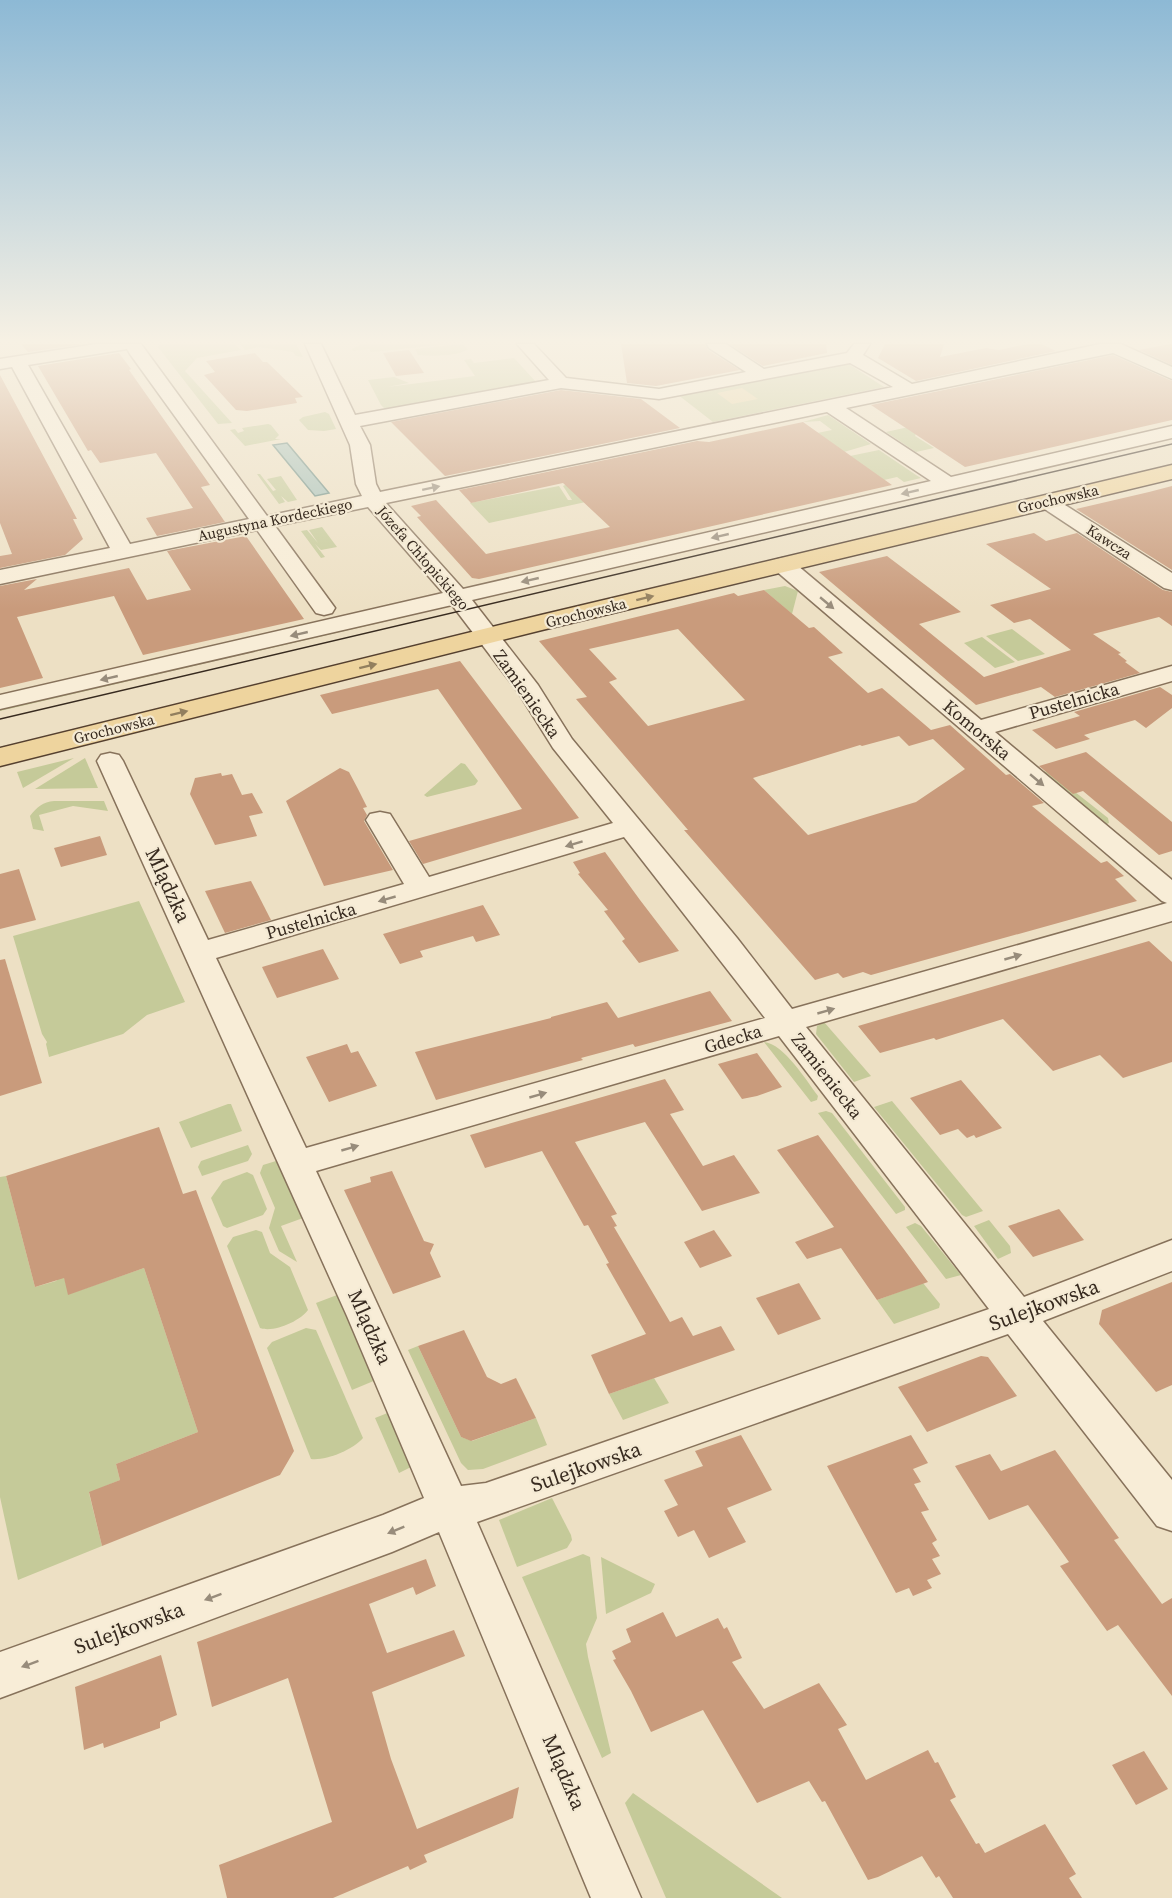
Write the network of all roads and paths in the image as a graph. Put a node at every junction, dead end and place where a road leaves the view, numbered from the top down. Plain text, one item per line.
1 (53, 433) edge
2 (196, 433) edge
3 (355, 433) edge
4 (697, 433) edge
5 (870, 433) edge
6 (1169, 433) edge
7 (1172, 456) edge
8 (1172, 472) edge
9 (947, 483) junction
10 (373, 500) junction
11 (1047, 502) junction
12 (262, 523) junction
13 (123, 552) junction
14 (783, 565) junction
15 (0, 577) edge
16 (1172, 583) edge
17 (458, 597) junction
18 (324, 608) dead end
19 (481, 629) junction
20 (1172, 673) edge
21 (0, 702) edge
22 (976, 729) junction
23 (0, 734) edge
24 (0, 757) edge
25 (110, 761) dead end
26 (381, 820) dead end
27 (630, 827) junction
28 (1160, 871) edge
29 (422, 889) junction
30 (1172, 895) edge
31 (1172, 911) edge
32 (199, 953) junction
33 (785, 1022) junction
34 (294, 1164) junction
35 (1172, 1256) edge
36 (1016, 1316) junction
37 (450, 1507) junction
38 (1172, 1512) edge
39 (0, 1675) edge
40 (616, 1898) edge

1 - 13 street
2 - 12 street
3 - 10 street, Józefa Chłopickiego
10 -> 4 street, Augustyna Kordeckiego
5 - 9 street
6 - 9 street
7 - 19 main road, Grochowska
8 - 11 main road, Grochowska
9 -> 17 street
10 - 12 street, Augustyna Kordeckiego
10 - 17 street, Józefa Chłopickiego
11 - 14 main road, Grochowska
11 - 16 street, Kawcza
12 - 13 street, Augustyna Kordeckiego
12 - 18 street
13 - 15 street, Augustyna Kordeckiego
19 -> 14 main road, Grochowska
14 -> 22 street, Komorska
17 - 19 street, Józefa Chłopickiego
17 -> 21 street
19 - 23 main road, Grochowska
24 -> 19 main road, Grochowska
19 - 27 street, Zamieniecka
20 - 22 street, Pustelnicka
22 -> 28 street, Komorska
25 - 32 street, Mlądzka
26 - 29 street
27 -> 29 street, Pustelnicka
27 - 33 street, Zamieniecka
28 - 30 street, Komorska
29 -> 32 street, Pustelnicka
33 -> 31 street, Gdecka
32 - 34 street, Mlądzka
34 -> 33 street, Gdecka
33 - 36 street, Zamieniecka
34 - 37 street, Mlądzka
35 - 36 street, Sulejkowska
36 - 37 street, Sulejkowska
36 - 38 street, Zamieniecka
37 -> 39 street, Sulejkowska
37 - 40 street, Mlądzka

